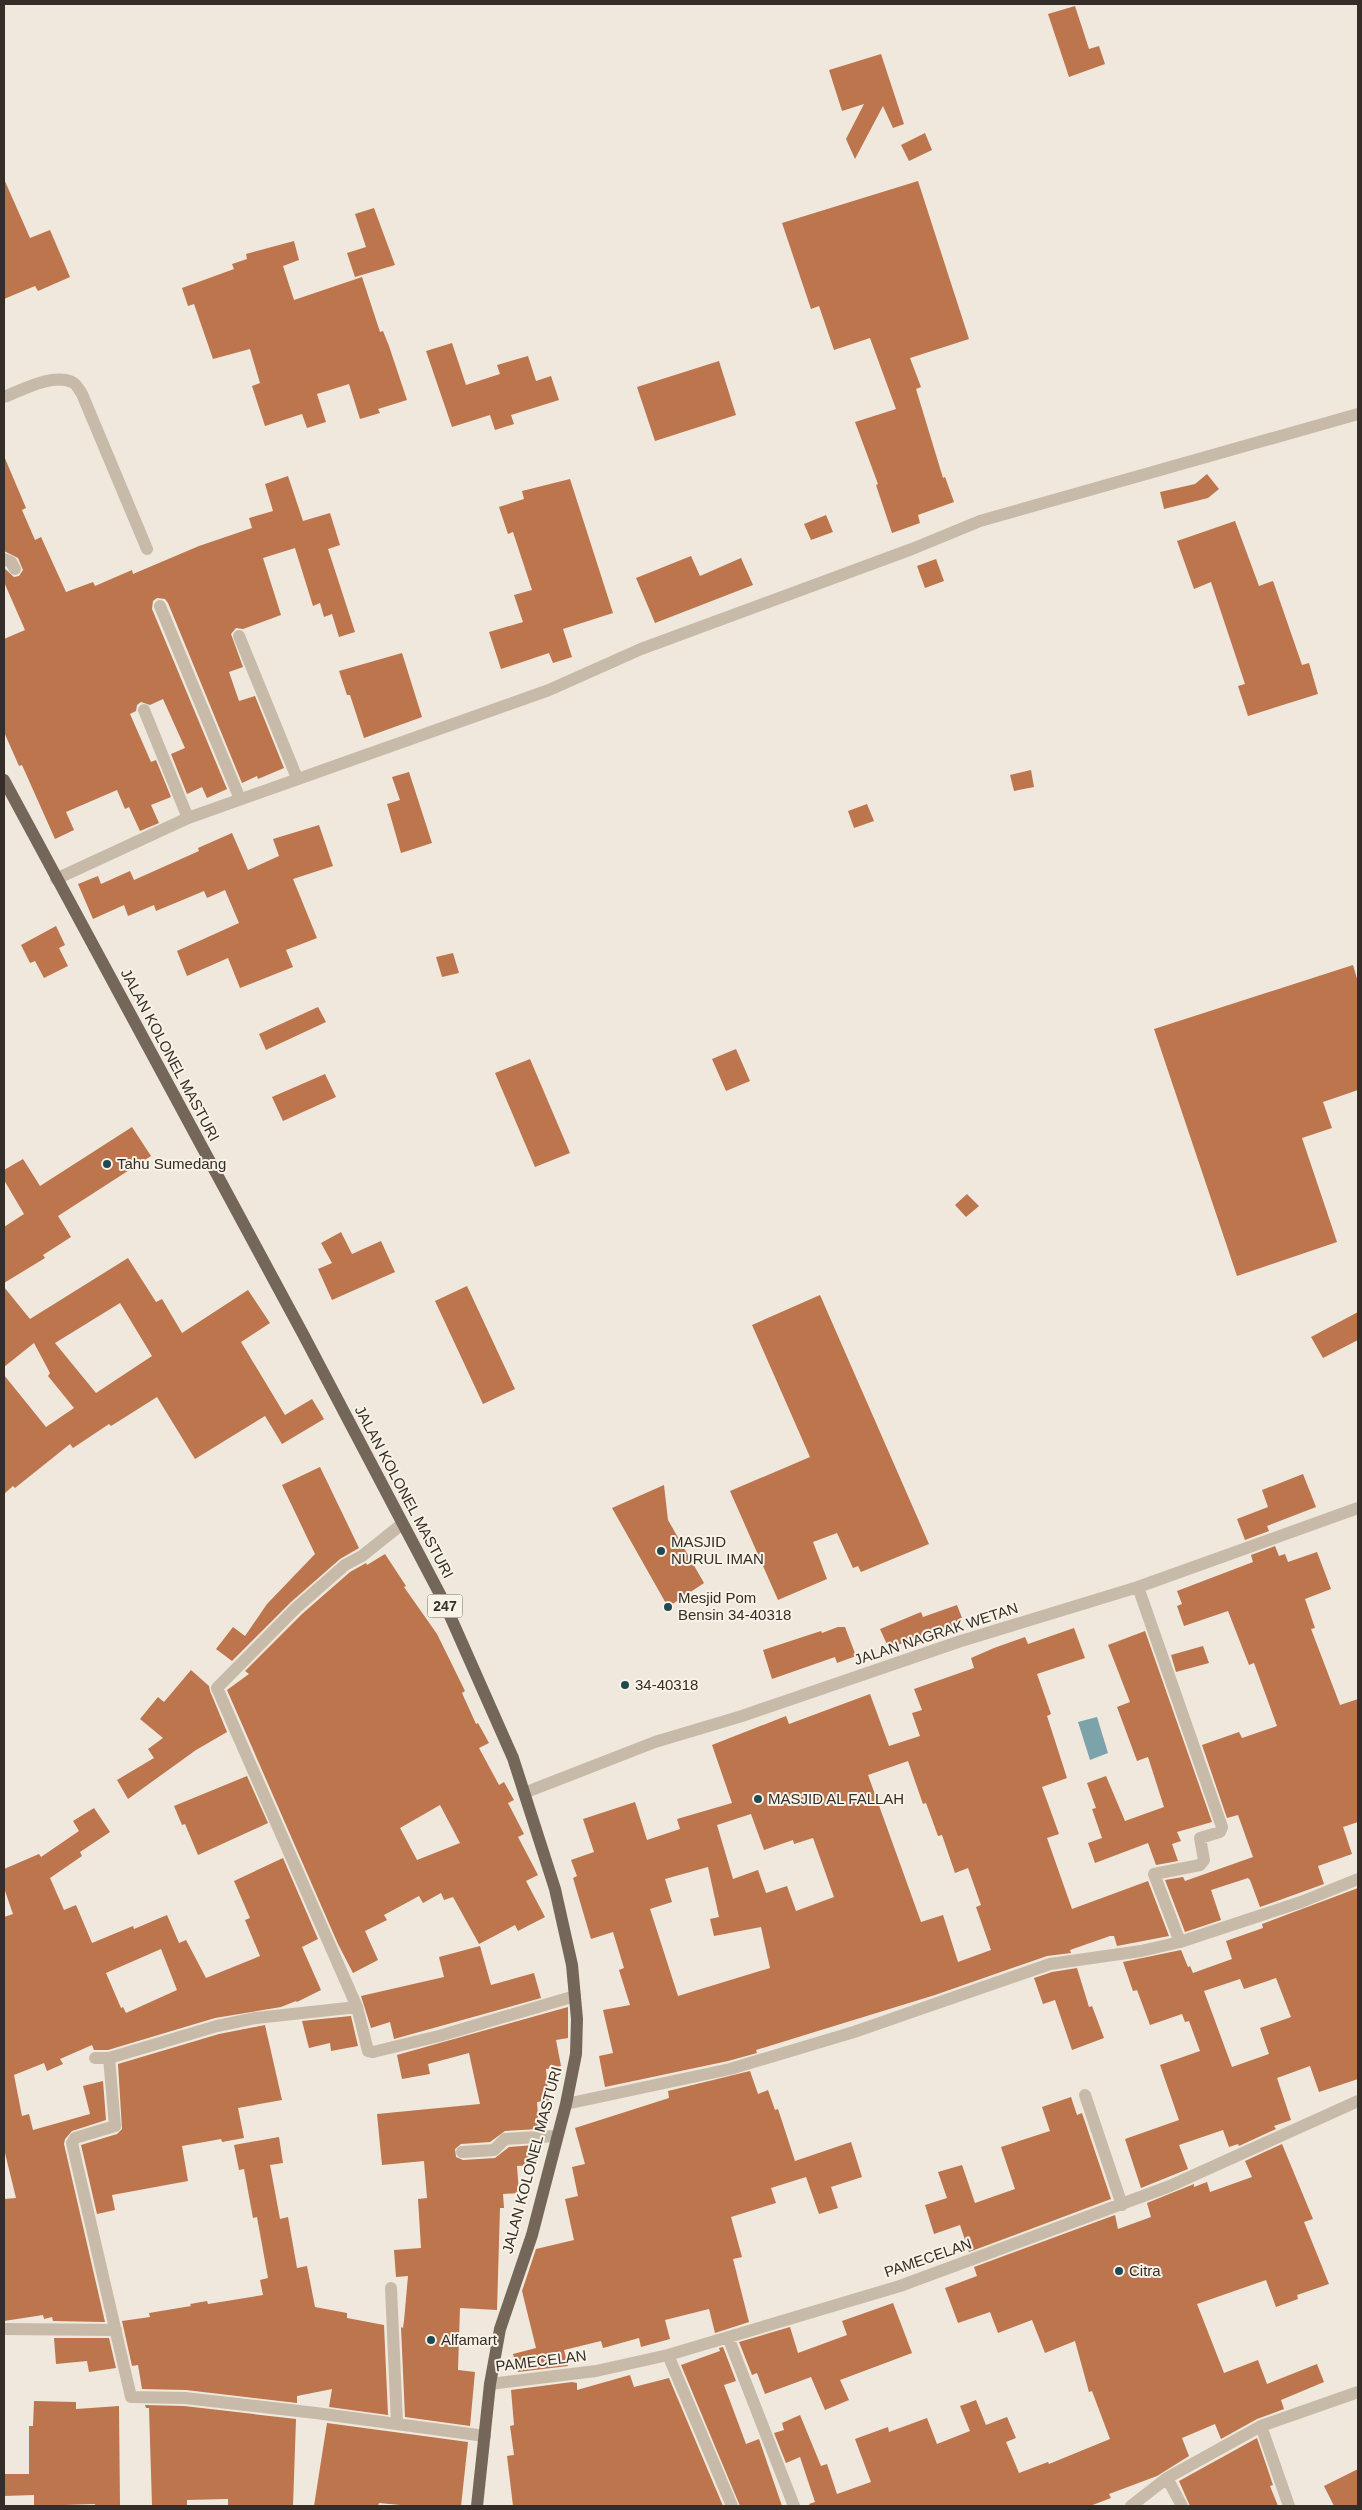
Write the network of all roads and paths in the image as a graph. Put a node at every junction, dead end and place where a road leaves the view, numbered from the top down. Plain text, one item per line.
1 (4, 397) edge
2 (1358, 414) edge
3 (147, 549) dead end
4 (4, 559) edge
5 (14, 569) dead end
6 (160, 606) dead end
7 (240, 636) dead end
8 (144, 710) dead end
9 (297, 778) junction
10 (4, 780) edge
11 (240, 798) junction
12 (188, 818) junction
13 (56, 879) junction
14 (1358, 1508) edge
15 (402, 1524) junction
16 (1138, 1588) junction
17 (524, 1793) junction
18 (1358, 1879) edge
19 (1180, 1942) junction
20 (575, 1996) junction
21 (357, 2007) junction
22 (95, 2058) dead end
23 (110, 2058) junction
24 (1085, 2095) dead end
25 (1358, 2102) edge
26 (566, 2104) junction
27 (556, 2136) junction
28 (462, 2152) dead end
29 (1122, 2205) junction
30 (391, 2288) dead end
31 (4, 2329) edge
32 (116, 2330) junction
33 (728, 2337) junction
34 (668, 2355) junction
35 (490, 2384) junction
36 (1358, 2392) edge
37 (397, 2423) junction
38 (1261, 2426) junction
39 (485, 2436) junction
40 (1167, 2478) junction
41 (477, 2506) edge
42 (732, 2506) edge
43 (794, 2506) edge
44 (1131, 2506) edge
45 (1182, 2506) edge
46 (1289, 2506) edge

1 - 3 street
2 - 9 street
4 - 5 street
6 - 11 street
7 - 9 street
8 - 12 street
9 - 11 street
10 - 13 main road, JALAN KOLONEL MASTURI / 247
11 - 12 street
12 - 13 street
13 - 15 main road, JALAN KOLONEL MASTURI / 247
14 - 16 street, JALAN NAGRAK WETAN
15 - 17 main road, JALAN KOLONEL MASTURI / 247
15 - 21 street
16 - 17 street, JALAN NAGRAK WETAN
16 - 19 street
17 - 20 main road, JALAN KOLONEL MASTURI / 247
18 - 19 street
19 - 26 street
20 - 21 street
20 - 26 main road, JALAN KOLONEL MASTURI / 247
21 - 23 street
22 - 23 street
23 - 32 street
24 - 29 street
25 - 29 street, PAMECELAN
26 - 27 main road, JALAN KOLONEL MASTURI / 247
27 - 28 street
27 - 35 main road, JALAN KOLONEL MASTURI / 247
29 - 33 street, PAMECELAN
30 - 37 street
31 - 32 street
32 - 37 street
33 - 34 street, PAMECELAN
33 - 43 street
34 - 35 street, PAMECELAN
34 - 42 street
35 - 39 main road, JALAN KOLONEL MASTURI / 247
36 - 38 street
37 - 39 street
38 - 40 street
38 - 46 street
39 - 41 main road, JALAN KOLONEL MASTURI / 247
40 - 44 street
40 - 45 street

